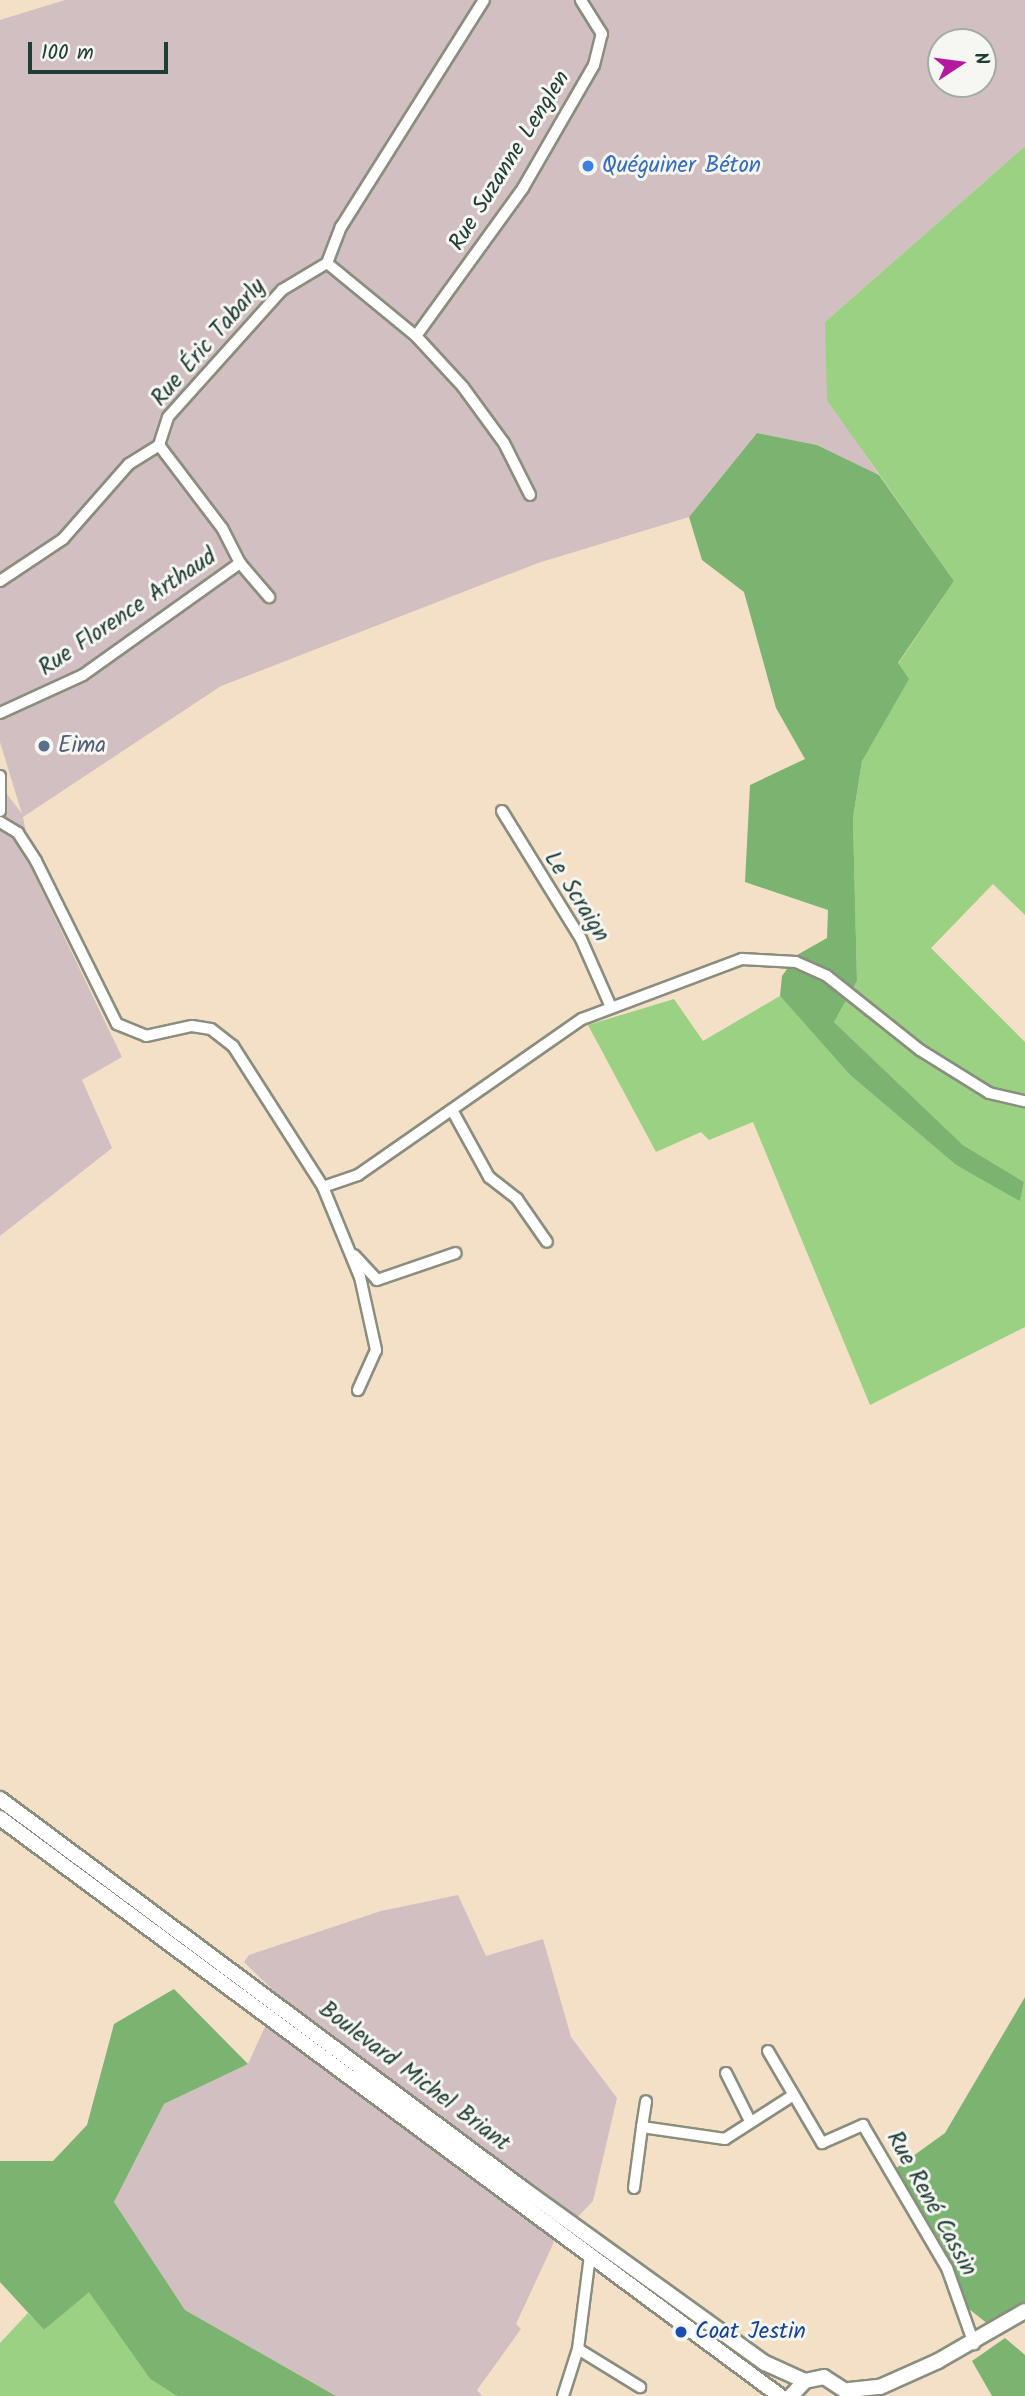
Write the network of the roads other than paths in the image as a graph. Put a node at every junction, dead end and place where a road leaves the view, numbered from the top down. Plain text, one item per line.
1 (484, 0) edge
2 (581, 0) edge
3 (327, 263) junction
4 (416, 336) junction
5 (159, 445) junction
6 (530, 495) dead end
7 (240, 563) junction
8 (0, 581) edge
9 (269, 597) dead end
10 (0, 713) edge
11 (0, 776) edge
12 (0, 811) edge
13 (502, 811) dead end
14 (0, 822) edge
15 (611, 1007) junction
16 (1025, 1101) edge
17 (452, 1110) junction
18 (323, 1187) junction
19 (547, 1242) dead end
20 (347, 1248) junction
21 (456, 1253) dead end
22 (358, 1390) dead end
23 (0, 1799) edge
24 (0, 1818) edge
25 (768, 2051) dead end
26 (726, 2073) dead end
27 (792, 2096) junction
28 (646, 2101) dead end
29 (751, 2121) junction
30 (441, 2127) junction
31 (642, 2127) junction
32 (433, 2140) junction
33 (634, 2188) dead end
34 (590, 2255) junction
35 (1025, 2311) edge
36 (975, 2344) junction
37 (578, 2349) junction
38 (805, 2381) junction
39 (640, 2387) dead end
40 (876, 2392) edge
41 (851, 2393) edge
42 (563, 2396) edge
43 (780, 2396) edge
44 (791, 2396) edge

1 - 3 street
2 - 4 street, Rue Suzanne Lenglen
3 - 4 street
3 - 5 street, Rue Éric Tabarly
4 - 6 street
5 - 7 street, Rue Florence Arthaud
5 - 8 street, Rue Éric Tabarly
7 - 9 street, Rue Florence Arthaud
7 - 10 street, Rue Florence Arthaud
11 - 12 street
13 - 15 street, Le Scraign
14 - 18 street
15 - 16 street
15 - 17 street
17 - 18 street
17 - 19 street
18 - 20 street
20 - 21 street
20 - 22 street
23 - 30 main road, Boulevard Michel Briant
24 - 32 main road, Boulevard Michel Briant
25 - 27 street
26 - 29 street
27 - 29 street
27 - 36 street, Rue René Cassin
28 - 31 street
29 - 31 street
30 - 32 main road
30 - 38 main road, Boulevard Michel Briant
31 - 33 street
32 - 34 main road, Boulevard Michel Briant
34 - 37 street
34 - 43 main road, Boulevard Michel Briant
35 - 36 main road
36 - 40 main road
37 - 39 street
37 - 42 street
38 - 41 main road, Boulevard Michel Briant
38 - 44 main road
40 - 41 main road

